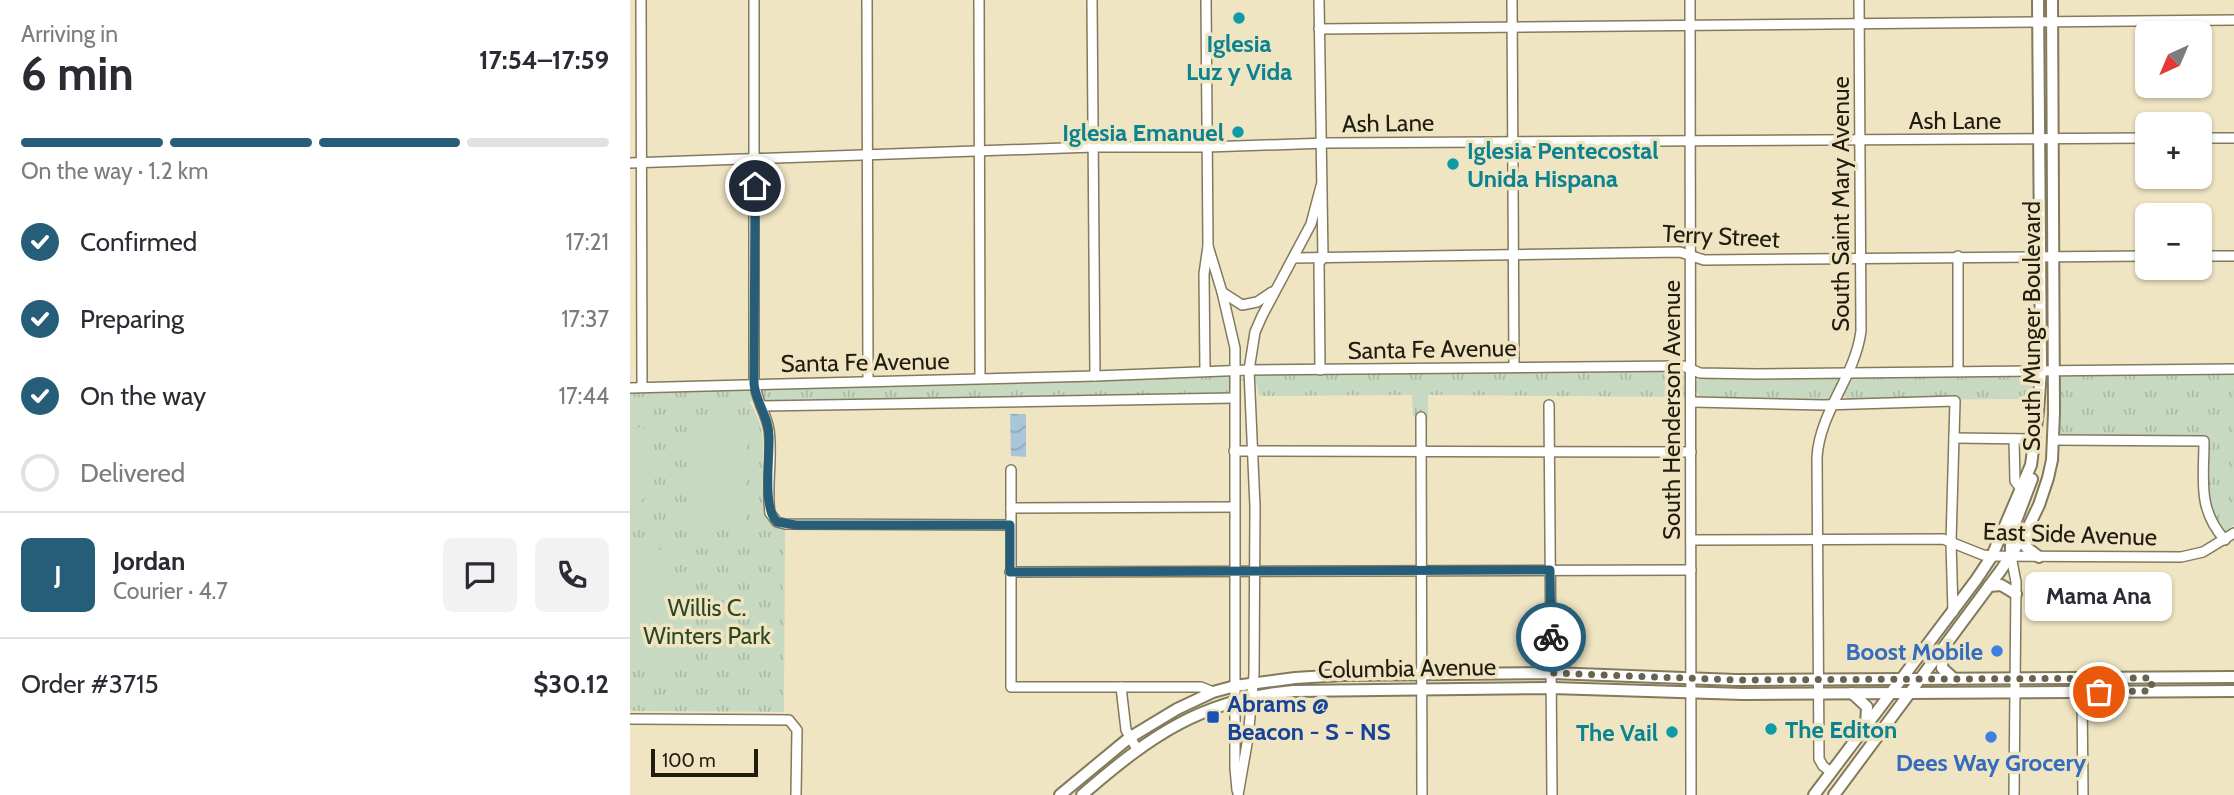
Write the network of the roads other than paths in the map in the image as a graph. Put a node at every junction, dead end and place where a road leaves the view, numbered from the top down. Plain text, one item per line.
1 (641, 0) edge
2 (754, 0) edge
3 (867, 0) edge
4 (979, 0) edge
5 (1093, 0) edge
6 (1206, 0) edge
7 (1319, 0) edge
8 (1512, 0) edge
9 (1690, 0) edge
10 (1860, 0) edge
11 (2038, 0) edge
12 (2052, 0) edge
13 (2234, 20) edge
14 (2038, 21) junction
15 (2052, 21) junction
16 (1860, 23) junction
17 (1691, 25) junction
18 (1512, 27) junction
19 (1319, 29) junction
20 (2052, 138) junction
21 (2135, 138) edge
22 (2212, 138) edge
23 (2234, 138) edge
24 (2039, 139) junction
25 (1513, 140) junction
26 (1691, 140) junction
27 (1860, 140) junction
28 (1320, 143) junction
29 (1093, 147) junction
30 (1207, 147) junction
31 (980, 153) junction
32 (867, 155) junction
33 (755, 159) junction
34 (630, 163) edge
35 (642, 163) junction
36 (1321, 186) junction
37 (1208, 246) junction
38 (1514, 254) junction
39 (1690, 254) junction
40 (2040, 256) junction
41 (2054, 256) junction
42 (2135, 256) edge
43 (2212, 256) edge
44 (2234, 256) edge
45 (1958, 257) junction
46 (1294, 258) junction
47 (1323, 258) junction
48 (1860, 258) junction
49 (1274, 290) junction
50 (1222, 292) junction
51 (1514, 367) junction
52 (2234, 369) edge
53 (1235, 370) junction
54 (1250, 370) junction
55 (1320, 370) junction
56 (1692, 370) junction
57 (2047, 370) junction
58 (1205, 371) junction
59 (1958, 371) junction
60 (1849, 373) junction
61 (1095, 376) junction
62 (980, 378) junction
63 (868, 380) junction
64 (754, 384) junction
65 (642, 387) junction
66 (630, 388) edge
67 (1234, 398) junction
68 (1692, 402) junction
69 (1834, 403) junction
70 (1549, 405) dead end
71 (761, 406) junction
72 (1421, 417) dead end
73 (1954, 438) junction
74 (2014, 439) junction
75 (2034, 439) junction
76 (2053, 440) junction
77 (1550, 451) junction
78 (1234, 452) junction
79 (1252, 452) junction
80 (1420, 452) junction
81 (1691, 452) junction
82 (2031, 465) junction
83 (1011, 470) dead end
84 (2021, 489) junction
85 (1234, 507) junction
86 (1011, 508) junction
87 (1010, 525) junction
88 (2026, 531) junction
89 (2234, 533) edge
90 (1817, 539) junction
91 (1691, 540) junction
92 (2225, 540) junction
93 (1951, 542) junction
94 (1992, 556) junction
95 (2011, 556) junction
96 (2039, 557) junction
97 (1255, 570) junction
98 (1550, 570) junction
99 (1691, 570) junction
100 (1235, 571) junction
101 (1420, 571) junction
102 (1010, 572) junction
103 (1989, 586) junction
104 (2016, 593) junction
105 (1973, 607) junction
106 (1953, 612) junction
107 (1944, 645) junction
108 (1552, 673) junction
109 (1421, 674) junction
110 (2234, 677) edge
111 (2015, 678) junction
112 (2152, 678) junction
113 (1689, 679) junction
114 (1919, 679) junction
115 (1954, 679) junction
116 (1819, 680) junction
117 (1901, 680) junction
118 (1253, 683) junction
119 (1236, 686) junction
120 (1121, 687) junction
121 (1552, 688) junction
122 (1422, 689) junction
123 (2151, 691) junction
124 (2234, 691) edge
125 (1213, 692) junction
126 (2015, 692) junction
127 (2082, 692) junction
128 (1819, 693) junction
129 (1852, 693) junction
130 (1891, 693) junction
131 (1910, 693) junction
132 (1690, 694) junction
133 (1252, 696) junction
134 (1236, 700) junction
135 (630, 719) edge
136 (1866, 727) junction
137 (1129, 738) junction
138 (1137, 749) junction
139 (1831, 772) junction
140 (1238, 793) edge
141 (796, 795) edge
142 (1060, 795) edge
143 (1082, 795) edge
144 (1422, 795) edge
145 (1552, 795) edge
146 (1691, 795) edge
147 (1814, 795) edge
148 (1834, 795) edge
149 (2014, 795) edge
150 (2083, 795) edge

1 - 35 street
2 - 33 street
3 - 32 street
4 - 31 street
5 - 29 street
6 - 30 street
7 - 19 street
8 - 18 street
9 - 17 street, South Henderson Avenue
10 - 16 street, South Saint Mary Avenue
11 - 14 main road, South Munger Boulevard
12 - 15 main road, South Munger Boulevard
13 - 15 street
14 - 15 street
14 - 16 street
14 - 24 main road, South Munger Boulevard
15 - 20 main road, South Munger Boulevard
16 - 17 street
16 - 27 street, South Saint Mary Avenue
17 - 18 street
17 - 26 street, South Henderson Avenue
18 - 19 street
18 - 25 street
19 - 28 street
20 - 21 street, Ash Lane
20 - 24 street, Ash Lane
20 - 41 main road, South Munger Boulevard
22 - 23 street
24 - 27 street, Ash Lane
24 - 40 main road, South Munger Boulevard
25 - 26 street, Ash Lane
25 - 28 street, Ash Lane
25 - 38 street
26 - 27 street, Ash Lane
26 - 39 street, South Henderson Avenue
27 - 48 street, South Saint Mary Avenue
28 - 30 street, Ash Lane
28 - 36 street
29 - 30 street, Ash Lane
29 - 31 street, Ash Lane
29 - 61 street
30 - 37 street
31 - 32 street, Ash Lane
31 - 62 street
32 - 33 street, Ash Lane
32 - 63 street
33 - 35 street, Ash Lane
33 - 64 street
34 - 35 street, Ash Lane
35 - 65 street
36 - 46 street
36 - 47 street
37 - 50 street
37 - 58 street
38 - 39 street, Terry Street
38 - 47 street, Terry Street
38 - 51 street
39 - 48 street, Terry Street
39 - 56 street, South Henderson Avenue
40 - 41 street, Terry Street
40 - 45 street, Terry Street
40 - 57 main road, South Munger Boulevard
41 - 42 street, Terry Street
41 - 57 main road, South Munger Boulevard
43 - 44 street
45 - 48 street, Terry Street
45 - 59 street
46 - 47 street, Terry Street
46 - 49 street
47 - 55 street
48 - 60 street, South Saint Mary Avenue
49 - 50 street
49 - 54 street
50 - 53 street
51 - 55 street, Santa Fe Avenue
51 - 56 street, Santa Fe Avenue
52 - 57 street, Santa Fe Avenue
53 - 54 street, Santa Fe Avenue
53 - 58 street, Santa Fe Avenue
53 - 67 street
54 - 55 street, Santa Fe Avenue
54 - 79 street
56 - 60 street, Santa Fe Avenue
56 - 68 street, South Henderson Avenue
57 - 59 street, Santa Fe Avenue
57 - 75 main road, South Munger Boulevard
57 - 76 main road, South Munger Boulevard
58 - 61 street, Santa Fe Avenue
59 - 60 street, Santa Fe Avenue
60 - 69 street, South Saint Mary Avenue
61 - 62 street, Santa Fe Avenue
62 - 63 street, Santa Fe Avenue
63 - 64 street, Santa Fe Avenue
64 - 65 street, Santa Fe Avenue
64 - 71 street
65 - 66 street, Santa Fe Avenue
67 - 71 street, Santa Fe Avenue
67 - 78 street
68 - 69 street
68 - 81 street, South Henderson Avenue
69 - 73 street
69 - 90 street, South Saint Mary Avenue
70 - 77 street
71 - 87 street
72 - 80 street
73 - 74 street
73 - 93 street
74 - 75 street
74 - 84 street
75 - 82 main road, South Munger Boulevard
76 - 88 main road, South Munger Boulevard
76 - 92 street
77 - 80 street
77 - 81 street
77 - 98 street
78 - 79 street
78 - 85 street
79 - 80 street
79 - 97 street
80 - 101 street
81 - 91 street, South Henderson Avenue
82 - 84 main road, South Munger Boulevard
82 - 95 main road
83 - 86 street
84 - 94 main road, South Munger Boulevard
85 - 86 street
85 - 100 street
86 - 87 street
87 - 102 street
88 - 95 main road, South Munger Boulevard
88 - 96 main road
89 - 92 street, East Side Avenue
90 - 91 street, East Side Avenue
90 - 93 street, East Side Avenue
90 - 116 street, South Saint Mary Avenue
91 - 99 street, South Henderson Avenue
92 - 96 street, East Side Avenue
93 - 94 street, East Side Avenue
93 - 106 street
94 - 95 street, East Side Avenue
94 - 105 main road
94 - 106 main road, South Munger Boulevard
95 - 96 street, East Side Avenue
95 - 103 main road, South Munger Boulevard
95 - 104 street
97 - 100 street
97 - 101 street
97 - 118 street
98 - 99 street
98 - 101 street
98 - 108 street
99 - 113 street, South Henderson Avenue
100 - 102 street
100 - 119 street
101 - 109 street
102 - 120 street
103 - 104 main road
103 - 105 main road, South Munger Boulevard
104 - 111 street
105 - 107 main road, South Munger Boulevard
106 - 117 main road, South Munger Boulevard
107 - 114 main road, South Munger Boulevard
107 - 115 main road
108 - 109 main road, Columbia Avenue
108 - 113 main road, Columbia Avenue
108 - 121 street
109 - 118 main road, Columbia Avenue
109 - 122 street
110 - 112 main road, Columbia Avenue
111 - 112 main road, Columbia Avenue
111 - 115 main road, Columbia Avenue
111 - 126 street
112 - 123 main road
113 - 116 main road, Columbia Avenue
113 - 132 street, South Henderson Avenue
114 - 115 main road, Columbia Avenue
114 - 117 main road, Columbia Avenue
114 - 131 main road, South Munger Boulevard
116 - 117 main road, Columbia Avenue
116 - 128 street, South Saint Mary Avenue
117 - 130 main road, South Munger Boulevard
118 - 119 main road, Columbia Avenue
118 - 133 street
119 - 125 main road, Columbia Avenue
119 - 134 street
120 - 125 street
120 - 137 street
121 - 122 main road, Columbia Avenue
121 - 132 main road, Columbia Avenue
121 - 145 street
122 - 133 main road, Columbia Avenue
122 - 144 street
123 - 124 main road, Columbia Avenue
123 - 127 main road, Columbia Avenue
125 - 137 main road, Columbia Avenue
126 - 127 main road, Columbia Avenue
126 - 131 main road, Columbia Avenue
126 - 149 street
127 - 150 street
128 - 129 main road, Columbia Avenue
128 - 132 main road, Columbia Avenue
128 - 139 street, South Saint Mary Avenue
129 - 130 main road, Columbia Avenue
129 - 136 main road
130 - 131 main road, Columbia Avenue
130 - 136 main road, South Munger Boulevard
131 - 148 main road, South Munger Boulevard
132 - 146 street, South Henderson Avenue
133 - 134 main road, Columbia Avenue
133 - 140 street
134 - 138 main road, Columbia Avenue
134 - 140 street
135 - 141 street
136 - 139 main road, South Munger Boulevard
137 - 138 street
137 - 142 main road, Columbia Avenue
138 - 143 main road, Columbia Avenue
139 - 147 main road, South Munger Boulevard

